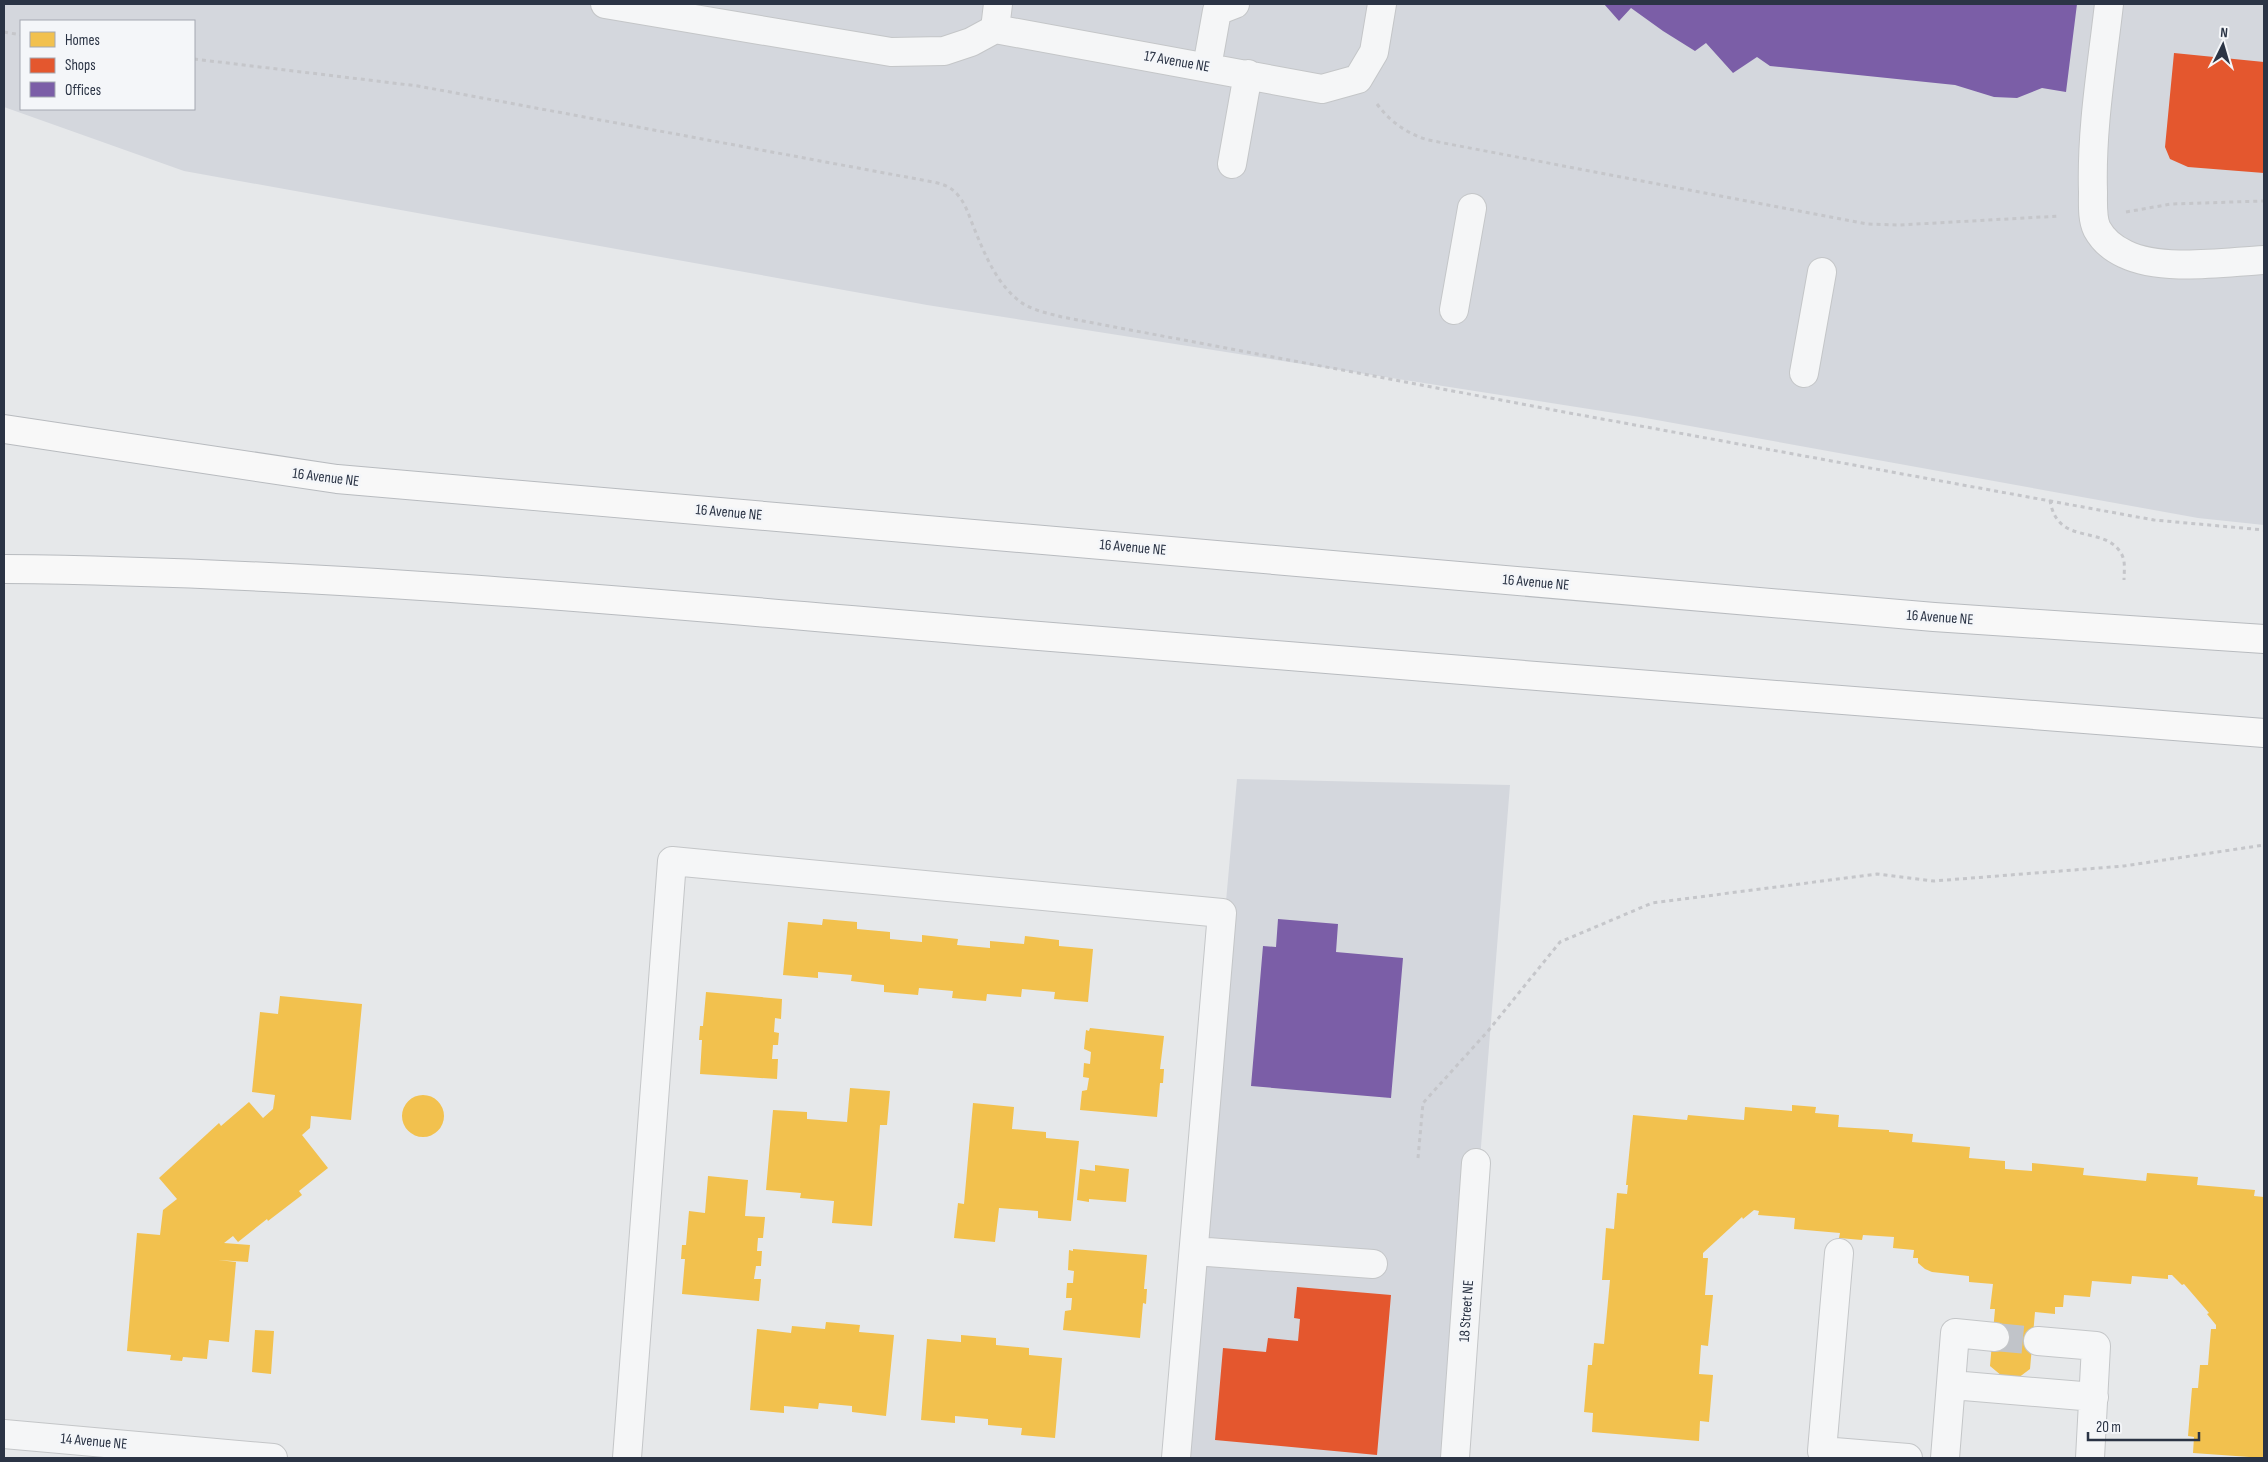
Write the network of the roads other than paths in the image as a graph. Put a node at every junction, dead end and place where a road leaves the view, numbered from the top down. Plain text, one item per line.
1 (605, 4) edge
2 (1235, 4) edge
3 (1382, 4) edge
4 (2109, 4) edge
5 (996, 16) edge
6 (1207, 67) junction
7 (1248, 74) junction
8 (1232, 164) dead end
9 (1472, 208) dead end
10 (2264, 260) edge
11 (1822, 272) dead end
12 (1454, 310) dead end
13 (1804, 373) dead end
14 (4, 429) edge
15 (4, 569) edge
16 (2264, 639) edge
17 (2264, 732) edge
18 (1476, 1163) dead end
19 (1194, 1251) junction
20 (1838, 1253) dead end
21 (1373, 1264) dead end
22 (1995, 1337) tunnel mouth
23 (2038, 1341) tunnel mouth
24 (1952, 1385) junction
25 (2094, 1397) junction
26 (4, 1434) edge
27 (137, 1452) edge
28 (273, 1458) edge
29 (627, 1458) edge
30 (1176, 1458) edge
31 (1455, 1458) edge
32 (1908, 1458) edge
33 (1945, 1458) edge
34 (2090, 1458) edge

1 - 5 street
2 - 6 street
3 - 7 street, 17 Avenue NE
4 - 10 street
5 - 6 street, 17 Avenue NE
6 - 7 street, 17 Avenue NE
7 - 8 street
9 - 12 street
11 - 13 street
14 - 16 highway, 16 Avenue NE
15 - 17 highway
18 - 31 street, 18 Street NE
19 - 21 street
19 - 29 street
19 - 30 street
20 - 32 street
22 - 24 street
23 - 25 street
24 - 25 street
24 - 33 street
25 - 34 street
26 - 27 street, 14 Avenue NE
27 - 28 street, 14 Avenue NE

